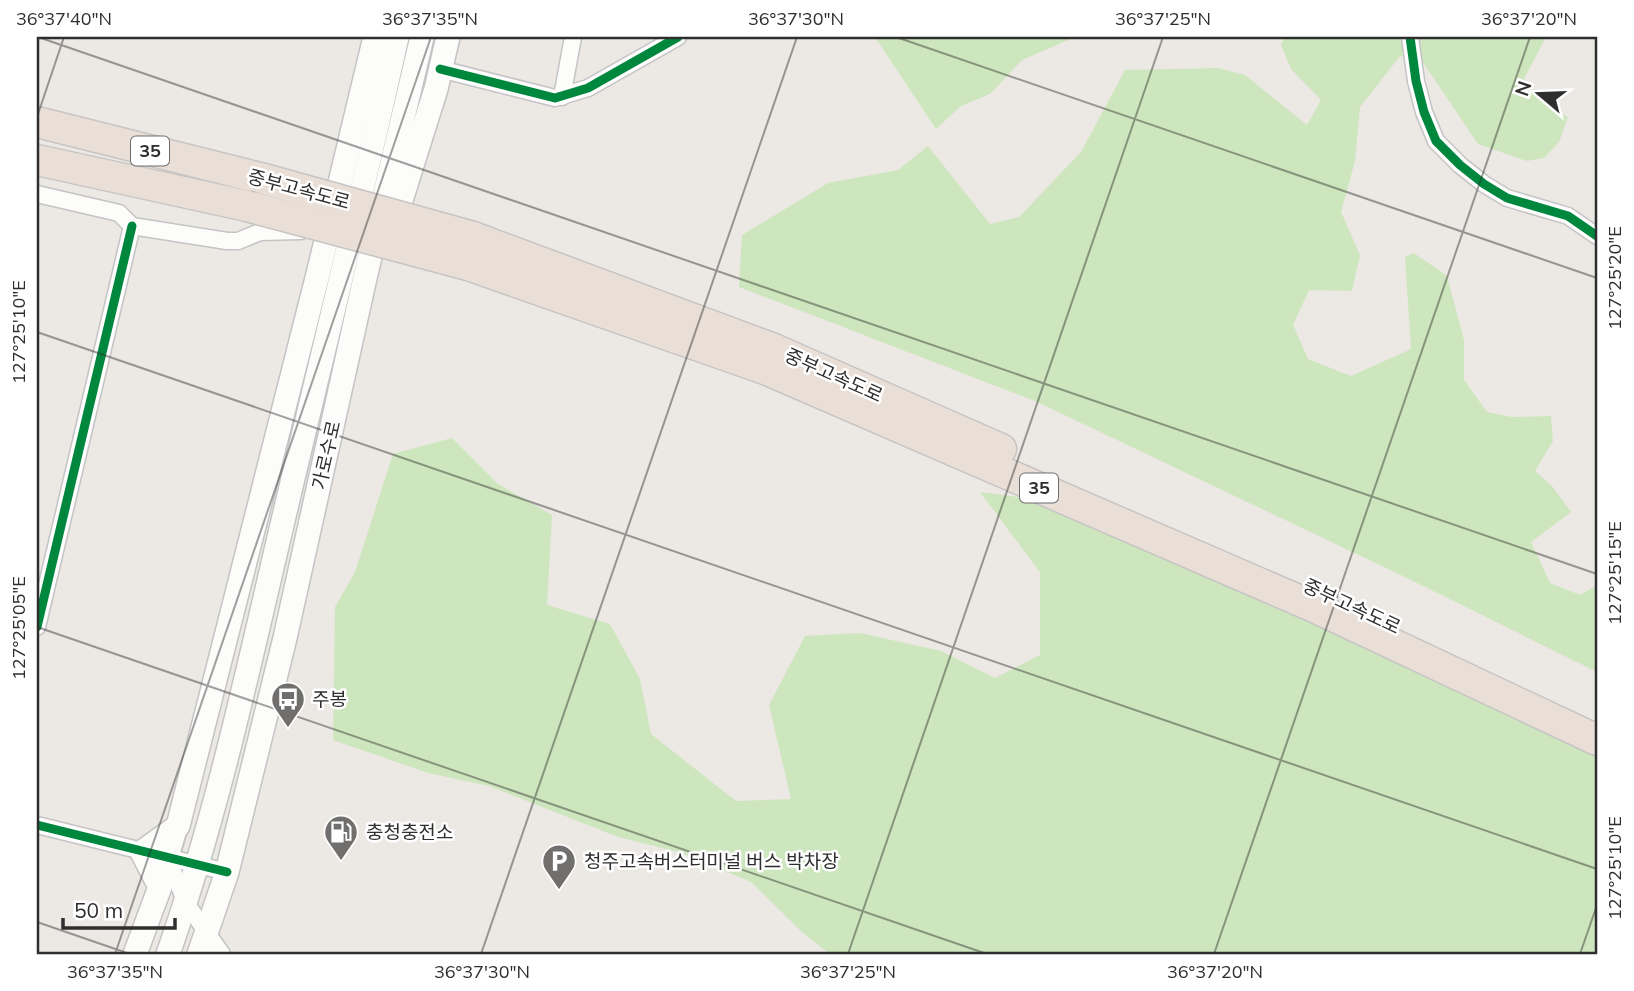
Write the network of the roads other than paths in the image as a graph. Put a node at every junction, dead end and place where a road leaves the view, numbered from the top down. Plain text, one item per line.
1 (375, 37) edge
2 (397, 37) edge
3 (422, 37) edge
4 (447, 37) edge
5 (573, 37) edge
6 (678, 37) edge
7 (1410, 37) edge
8 (440, 69) junction
9 (562, 97) junction
10 (37, 122) edge
11 (37, 160) edge
12 (37, 194) edge
13 (132, 226) junction
14 (328, 231) junction
15 (1597, 236) edge
16 (471, 251) junction
17 (346, 364) junction
18 (37, 627) edge
19 (1597, 721) edge
20 (1597, 740) edge
21 (37, 825) edge
22 (178, 826) junction
23 (142, 852) junction
24 (168, 859) junction
25 (197, 865) junction
26 (227, 872) junction
27 (160, 887) junction
28 (186, 903) junction
29 (203, 944) edge
30 (135, 954) edge
31 (168, 954) edge
32 (222, 954) edge

1 - 14 main road
2 - 25 main road, 가로수로
3 - 17 main road, 가로수로
4 - 8 main road
5 - 9 street
6 - 9 street
7 - 15 street
8 - 9 street
8 - 17 main road
10 - 16 highway, 중부고속도로 / 35, bridge
11 - 16 highway, 중부고속도로 / 35, bridge
12 - 13 street
13 - 14 street
13 - 18 street
14 - 22 main road
16 - 19 highway, 중부고속도로 / 35
16 - 20 highway, 중부고속도로 / 35
17 - 26 main road, 가로수로
21 - 23 street
22 - 23 main road
22 - 24 street
23 - 24 street
23 - 27 main road
24 - 25 street
24 - 27 street
24 - 28 street
25 - 26 street
25 - 28 main road, 가로수로
26 - 29 main road, 가로수로
27 - 30 main road
28 - 29 street
28 - 31 main road, 가로수로
29 - 32 street

